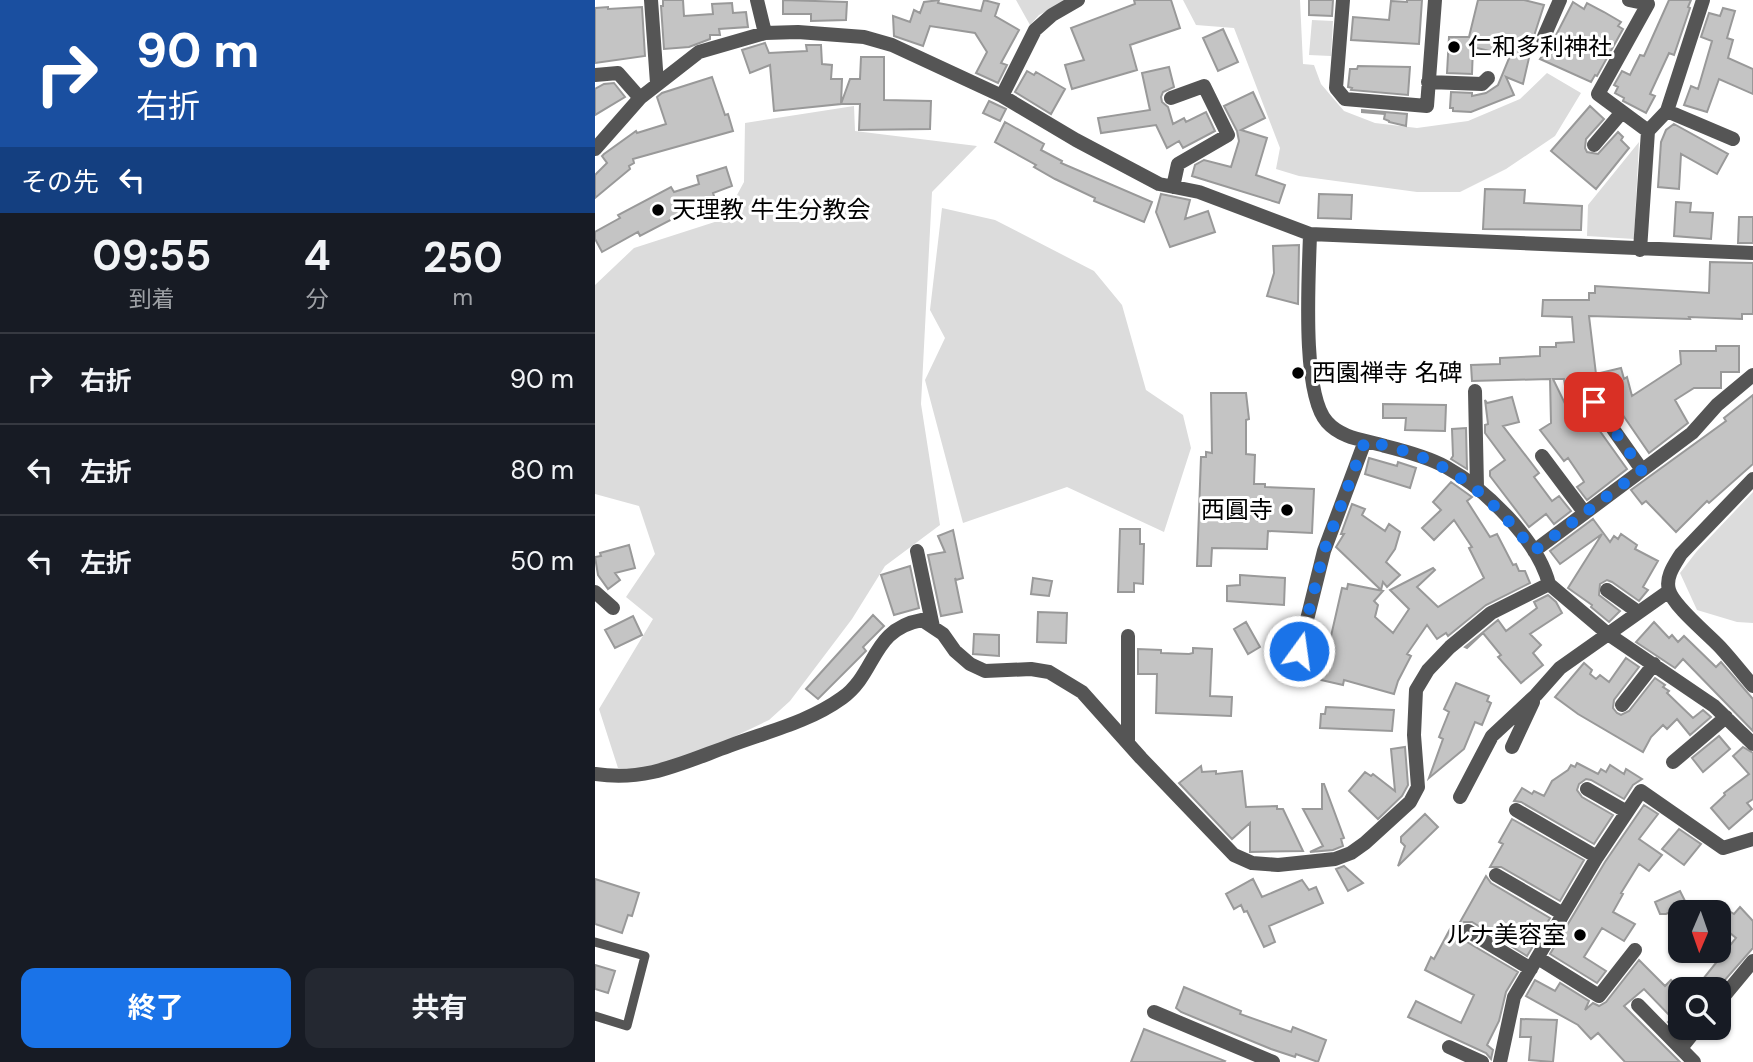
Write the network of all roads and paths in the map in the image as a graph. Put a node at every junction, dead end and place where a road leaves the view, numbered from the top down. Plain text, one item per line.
1 (651, 0) edge
2 (757, 0) edge
3 (1078, 0) edge
4 (1343, 0) edge
5 (1435, 0) edge
6 (1560, 0) edge
7 (1629, 0) edge
8 (1703, 0) edge
9 (765, 33) junction
10 (1543, 39) dead end
11 (595, 75) edge
12 (1488, 78) dead end
13 (1428, 82) junction
14 (657, 83) junction
15 (1002, 96) junction
16 (640, 98) junction
17 (1171, 98) dead end
18 (1667, 111) junction
19 (1622, 112) junction
20 (1647, 131) junction
21 (1734, 139) dead end
22 (1594, 145) dead end
23 (595, 149) edge
24 (1173, 187) junction
25 (1310, 233) junction
26 (1640, 250) junction
27 (1753, 253) edge
28 (1753, 374) edge
29 (1475, 391) dead end
30 (1594, 402) dead end
31 (1365, 441) junction
32 (1542, 456) dead end
33 (1642, 470) junction
34 (1753, 479) edge
35 (1477, 488) junction
36 (1584, 512) junction
37 (917, 551) dead end
38 (1534, 551) junction
39 (1549, 584) junction
40 (1607, 590) dead end
41 (1669, 591) junction
42 (595, 592) edge
43 (613, 608) dead end
44 (1638, 612) junction
45 (933, 627) junction
46 (1608, 634) junction
47 (1128, 636) dead end
48 (1654, 664) junction
49 (1293, 676) dead end
50 (1753, 686) edge
51 (1536, 695) junction
52 (1622, 705) dead end
53 (1727, 717) junction
54 (1128, 743) junction
55 (1753, 744) edge
56 (1512, 747) dead end
57 (1673, 762) dead end
58 (595, 774) edge
59 (1587, 789) dead end
60 (1460, 797) dead end
61 (1515, 810) dead end
62 (1627, 812) junction
63 (1753, 839) edge
64 (1597, 857) junction
65 (1496, 875) dead end
66 (1563, 914) junction
67 (1468, 931) dead end
68 (595, 942) edge
69 (1635, 950) dead end
70 (1753, 961) edge
71 (1534, 963) junction
72 (1731, 988) edge
73 (1638, 1005) dead end
74 (1154, 1012) dead end
75 (595, 1016) edge
76 (1687, 1040) edge
77 (1450, 1047) dead end
78 (1681, 1048) junction
79 (1273, 1062) edge
80 (1482, 1062) edge
81 (1500, 1062) edge
82 (1694, 1062) edge

1 - 14 street
2 - 9 street
3 - 15 street
4 - 13 street
5 - 13 street
6 - 10 street
7 - 19 street
8 - 18 street
9 - 14 street
9 - 15 street
11 - 16 street
12 - 13 street
14 - 16 street
15 - 24 street
16 - 23 street
17 - 24 street
18 - 20 street
18 - 21 street
19 - 20 street
19 - 22 street
20 - 26 street
24 - 25 street
25 - 26 street
25 - 31 street
26 - 27 street
28 - 33 street
29 - 35 street
30 - 33 street
31 - 35 street
31 - 49 street
32 - 36 street
33 - 36 street
34 - 41 street
35 - 38 street
36 - 38 street
37 - 45 street
38 - 39 street
39 - 46 street
39 - 54 street
40 - 44 street
41 - 44 street
41 - 50 street
42 - 43 street
44 - 46 street
45 - 54 street
45 - 58 street
46 - 48 street
46 - 51 street
47 - 54 street
48 - 52 street
48 - 53 street
51 - 56 street
51 - 60 street
53 - 55 street
53 - 57 street
59 - 62 street
61 - 64 street
62 - 63 street
62 - 64 street
64 - 66 street
65 - 66 street
66 - 71 street
67 - 71 street
68 - 75 lane
69 - 71 street
70 - 72 street
71 - 81 street
73 - 78 street
74 - 79 street
76 - 78 street
77 - 80 street
78 - 82 street

